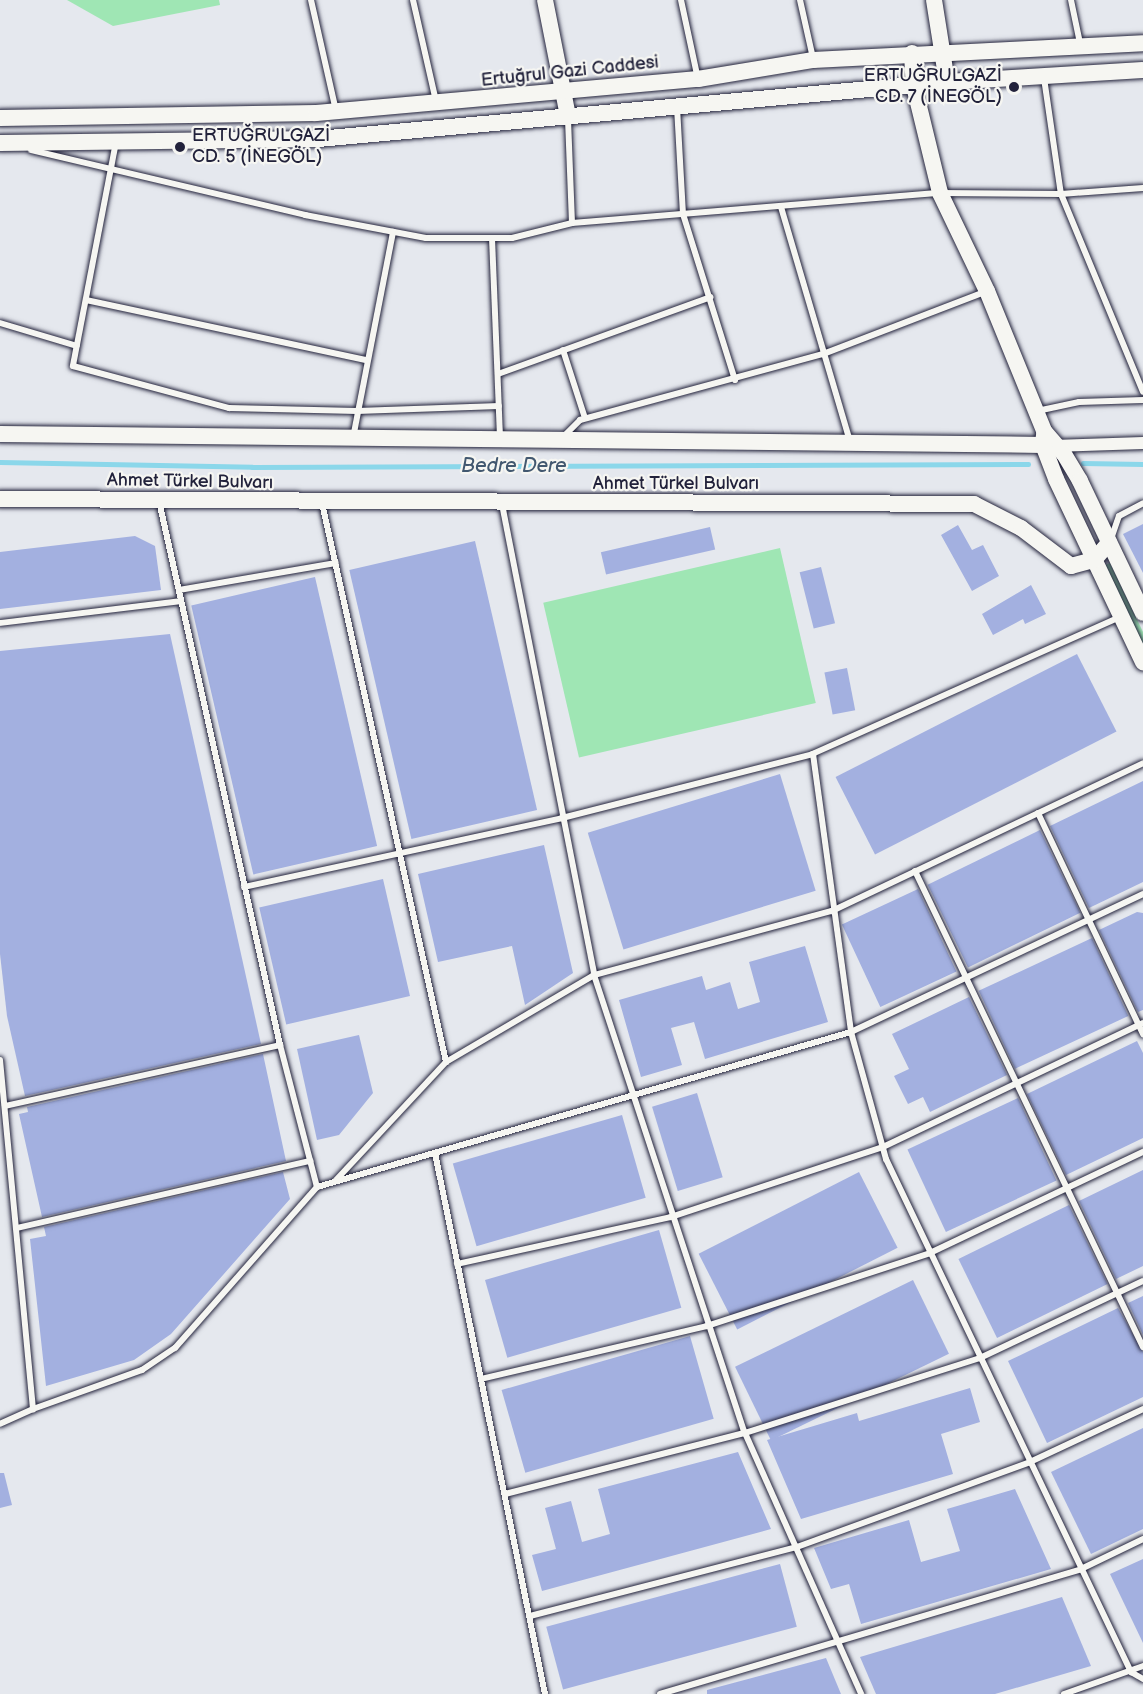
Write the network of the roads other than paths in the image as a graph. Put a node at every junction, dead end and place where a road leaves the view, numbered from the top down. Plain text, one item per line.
1 (311, 0) edge
2 (413, 0) edge
3 (545, 0) edge
4 (681, 0) edge
5 (800, 0) edge
6 (934, 0) edge
7 (1071, 0) edge
8 (1143, 43) edge
9 (1081, 47) junction
10 (945, 51) junction
11 (912, 53) junction
12 (813, 60) junction
13 (1143, 70) edge
14 (1044, 74) junction
15 (698, 79) junction
16 (947, 82) junction
17 (914, 86) junction
18 (564, 91) junction
19 (437, 105) junction
20 (676, 107) junction
21 (336, 111) junction
22 (568, 116) junction
23 (0, 118) edge
24 (117, 142) junction
25 (1, 143) edge
26 (112, 167) junction
27 (1143, 188) edge
28 (940, 193) junction
29 (1061, 194) junction
30 (781, 207) junction
31 (683, 214) junction
32 (572, 223) junction
33 (393, 232) junction
34 (492, 238) junction
35 (987, 291) junction
36 (711, 297) junction
37 (86, 300) junction
38 (0, 323) edge
39 (77, 346) junction
40 (563, 350) junction
41 (823, 354) junction
42 (366, 360) junction
43 (498, 374) junction
44 (735, 380) junction
45 (1143, 392) edge
46 (1143, 400) edge
47 (499, 406) junction
48 (357, 411) junction
49 (1036, 411) junction
50 (585, 418) junction
51 (0, 434) edge
52 (353, 438) junction
53 (500, 439) junction
54 (560, 440) junction
55 (1048, 441) junction
56 (850, 443) junction
57 (1143, 443) edge
58 (0, 499) edge
59 (159, 501) junction
60 (322, 502) junction
61 (502, 503) junction
62 (1143, 503) edge
63 (1109, 543) junction
64 (1094, 560) junction
65 (336, 563) junction
66 (179, 590) junction
67 (182, 601) junction
68 (1143, 613) edge
69 (1121, 617) junction
70 (0, 623) edge
71 (1143, 662) edge
72 (813, 754) junction
73 (1143, 763) edge
74 (1038, 813) junction
75 (562, 818) junction
76 (401, 853) junction
77 (915, 871) junction
78 (244, 887) junction
79 (1143, 894) edge
80 (832, 910) junction
81 (1088, 920) junction
82 (594, 975) junction
83 (966, 977) junction
84 (1141, 1024) edge
85 (851, 1032) junction
86 (1143, 1034) edge
87 (280, 1044) junction
88 (0, 1060) edge
89 (446, 1062) junction
90 (1017, 1083) junction
91 (632, 1095) junction
92 (5, 1106) junction
93 (883, 1147) junction
94 (435, 1152) junction
95 (1143, 1152) edge
96 (310, 1161) junction
97 (334, 1182) junction
98 (317, 1187) junction
99 (1067, 1188) junction
100 (671, 1217) junction
101 (17, 1228) junction
102 (930, 1253) junction
103 (457, 1264) junction
104 (1143, 1281) edge
105 (1117, 1293) junction
106 (707, 1326) junction
107 (1143, 1347) edge
108 (980, 1358) junction
109 (481, 1379) junction
110 (33, 1409) junction
111 (1143, 1409) edge
112 (0, 1424) edge
113 (745, 1434) junction
114 (1030, 1462) junction
115 (505, 1494) junction
116 (1143, 1539) edge
117 (796, 1547) junction
118 (1081, 1569) junction
119 (530, 1616) junction
120 (838, 1643) junction
121 (1143, 1666) edge
122 (1131, 1672) junction
123 (1143, 1679) edge
124 (545, 1694) edge
125 (660, 1694) edge
126 (861, 1694) edge
127 (1064, 1694) edge

1 - 21 lane
2 - 19 lane
3 - 18 street
4 - 15 lane
5 - 12 lane
6 - 10 street
7 - 9 lane
8 - 9 street, Ertuğrul Gazi Caddesi
9 - 10 street, Ertuğrul Gazi Caddesi
10 - 11 street, Ertuğrul Gazi Caddesi
10 - 16 street
11 - 12 street, Ertuğrul Gazi Caddesi
11 - 17 street
12 - 15 street, Ertuğrul Gazi Caddesi
13 - 14 street
14 - 16 street
14 - 29 lane
15 - 18 street, Ertuğrul Gazi Caddesi
16 - 17 street
17 - 20 street
17 - 28 street
18 - 19 street, Ertuğrul Gazi Caddesi
18 - 22 street
19 - 21 street, Ertuğrul Gazi Caddesi
20 - 22 street
20 - 31 lane
21 - 23 street, Ertuğrul Gazi Caddesi
22 - 24 street
22 - 32 lane
24 - 25 street
24 - 26 lane
25 - 26 lane
26 - 33 lane
26 - 37 lane
27 - 29 lane
28 - 29 lane
28 - 30 lane
28 - 35 street
29 - 45 lane
30 - 31 lane
30 - 41 lane
31 - 32 lane
31 - 36 lane
32 - 34 lane
33 - 34 lane
33 - 42 lane
34 - 43 lane
35 - 41 lane
35 - 49 street
36 - 40 lane
36 - 44 lane
37 - 39 lane
37 - 42 lane
38 - 39 lane
39 - 48 lane
40 - 43 lane
40 - 50 lane
41 - 44 lane
41 - 56 lane
42 - 48 lane
43 - 47 lane
44 - 50 lane
46 - 49 lane
47 - 48 lane
47 - 53 lane
48 - 52 lane
49 - 55 street
50 - 54 lane
51 - 52 street
52 - 53 street
53 - 54 street
54 - 56 street
55 - 56 street
55 - 57 street
55 - 63 street
55 - 64 street
58 - 59 street, Ahmet Türkel Bulvarı
59 - 60 street, Ahmet Türkel Bulvarı
59 - 66 lane
60 - 61 street, Ahmet Türkel Bulvarı
60 - 65 lane
61 - 64 street, Ahmet Türkel Bulvarı
61 - 75 lane
62 - 63 lane
63 - 64 street
63 - 68 street
64 - 69 street
65 - 66 lane
65 - 76 lane
66 - 67 lane
67 - 70 lane
67 - 78 lane
69 - 71 street
69 - 72 lane
72 - 75 lane
72 - 80 lane
73 - 74 lane
74 - 77 lane
74 - 81 lane
75 - 76 lane
75 - 82 lane
76 - 78 lane
76 - 89 lane
77 - 80 lane
77 - 83 lane
78 - 87 lane
79 - 81 lane
80 - 82 lane
80 - 85 lane
81 - 83 lane
81 - 84 lane
82 - 89 lane
82 - 91 lane
83 - 85 lane
83 - 90 lane
84 - 86 lane
84 - 90 lane
85 - 91 lane
85 - 93 lane
87 - 92 lane
87 - 96 lane
88 - 92 lane
89 - 97 lane
90 - 93 lane
90 - 99 lane
91 - 94 lane
91 - 100 lane
92 - 101 lane
93 - 100 lane
93 - 102 lane
94 - 97 lane
94 - 103 lane
95 - 99 lane
96 - 98 lane
96 - 101 lane
97 - 98 lane
98 - 110 lane
99 - 102 lane
99 - 105 lane
100 - 103 lane
100 - 106 lane
101 - 110 lane
102 - 106 lane
102 - 108 lane
103 - 109 lane
104 - 105 lane
105 - 107 lane
105 - 108 lane
106 - 109 lane
106 - 113 lane
108 - 113 lane
108 - 114 lane
109 - 115 lane
110 - 112 lane
111 - 114 lane
113 - 115 lane
113 - 117 lane
114 - 117 lane
114 - 118 lane
115 - 119 lane
116 - 118 lane
117 - 119 lane
117 - 120 lane
118 - 120 lane
118 - 122 lane
119 - 124 lane
120 - 125 lane
120 - 126 lane
121 - 122 lane
122 - 123 lane
122 - 127 lane

